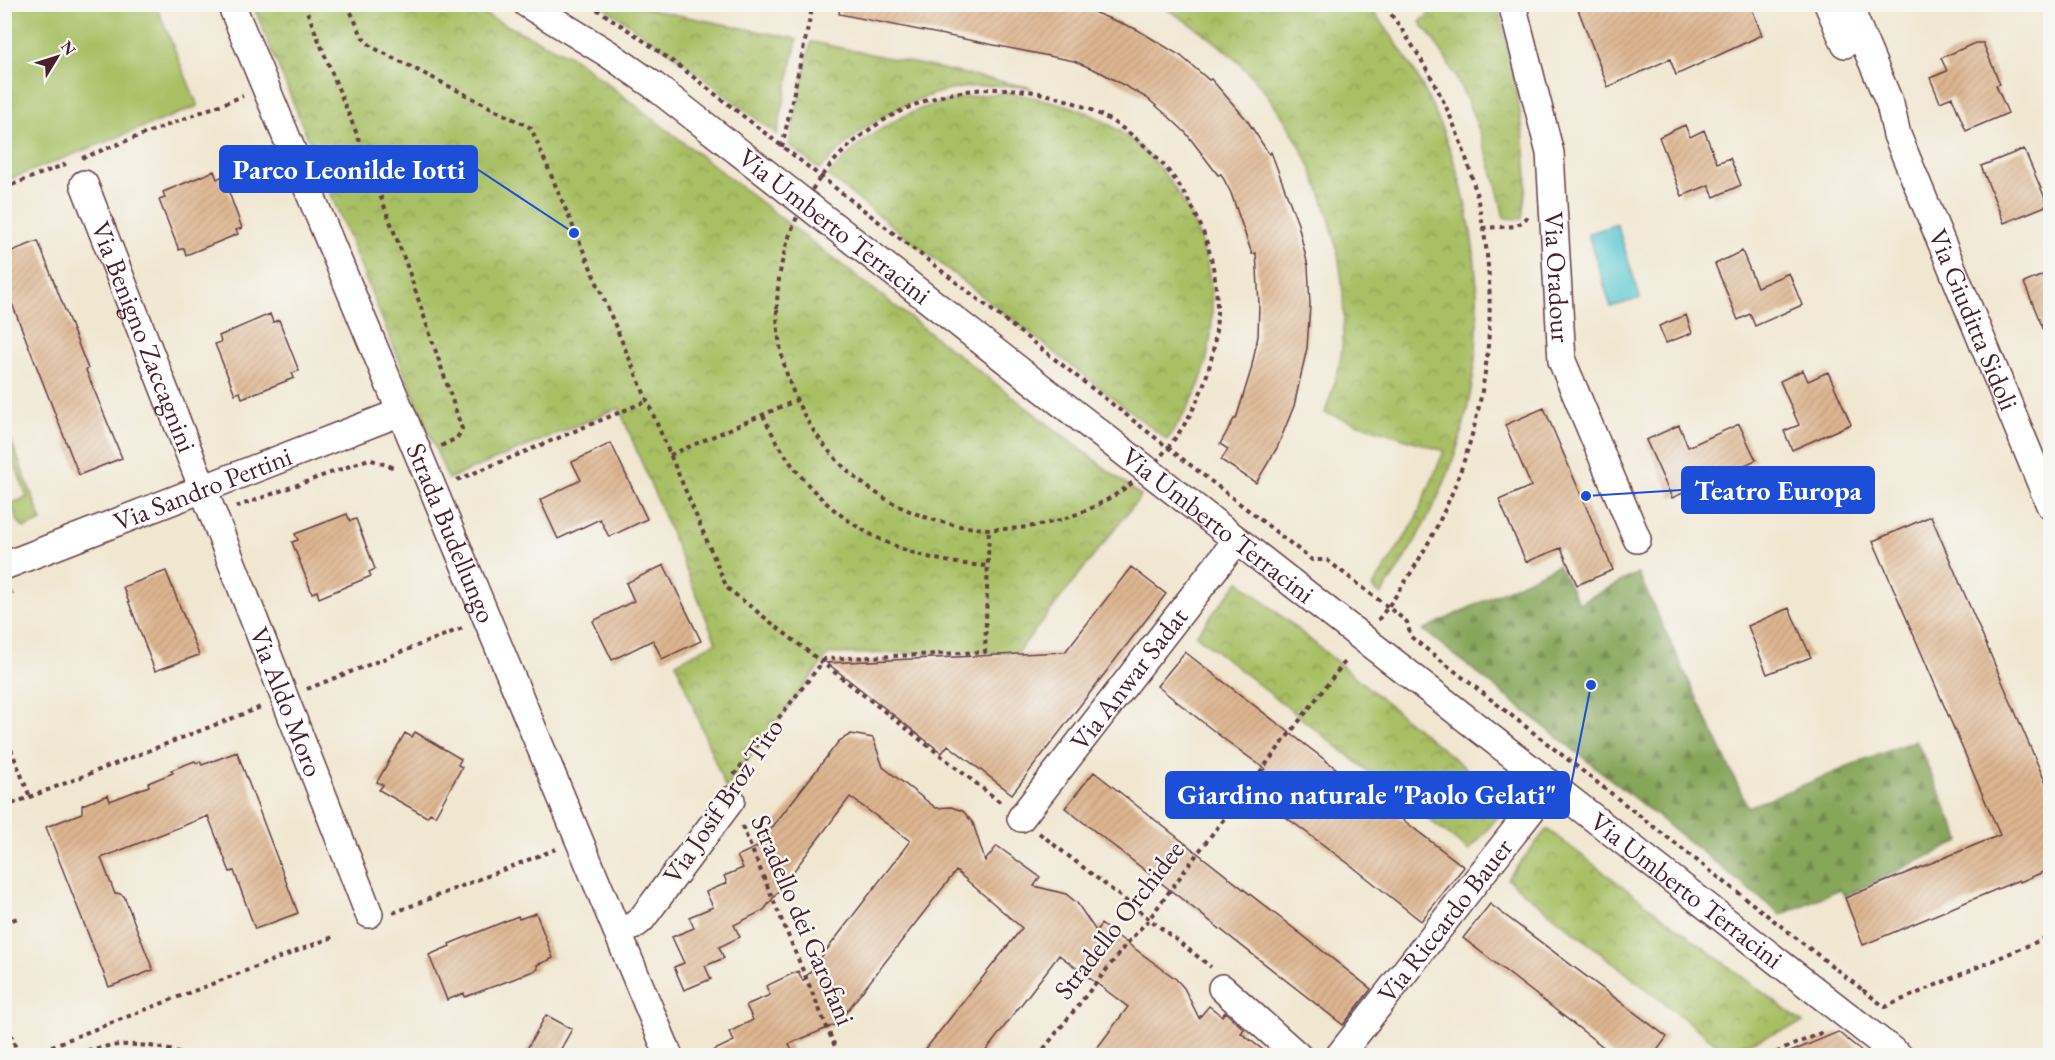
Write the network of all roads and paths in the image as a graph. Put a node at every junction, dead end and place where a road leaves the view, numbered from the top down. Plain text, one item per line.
1 (304, 4) edge
2 (347, 4) edge
3 (527, 4) edge
4 (589, 4) edge
5 (813, 4) edge
6 (1383, 4) edge
7 (1512, 4) edge
8 (1828, 4) edge
9 (1848, 4) edge
10 (233, 6) edge
11 (266, 87) junction
12 (1897, 135) junction
13 (782, 147) junction
14 (821, 177) junction
15 (84, 184) dead end
16 (4, 188) edge
17 (804, 202) junction
18 (797, 400) junction
19 (647, 401) junction
20 (401, 412) junction
21 (763, 415) junction
22 (1168, 448) junction
23 (433, 450) dead end
24 (670, 455) junction
25 (1147, 470) junction
26 (204, 489) junction
27 (433, 490) junction
28 (2050, 505) edge
29 (989, 529) junction
30 (1637, 539) dead end
31 (1237, 540) junction
32 (4, 566) edge
33 (988, 566) junction
34 (1388, 607) junction
35 (487, 618) junction
36 (1364, 639) junction
37 (822, 663) junction
38 (285, 698) junction
39 (4, 732) edge
40 (1551, 785) junction
41 (30, 797) junction
42 (731, 800) junction
43 (4, 807) edge
44 (1021, 818) dead end
45 (579, 840) junction
46 (380, 914) joint
47 (18, 918) dead end
48 (4, 923) edge
49 (618, 932) junction
50 (2050, 936) edge
51 (333, 937) dead end
52 (1222, 988) dead end
53 (1864, 991) junction
54 (1845, 1013) junction
55 (4, 1017) edge
56 (19, 1056) edge
57 (26, 1056) edge
58 (70, 1056) edge
59 (189, 1056) edge
60 (669, 1056) edge
61 (839, 1056) edge
62 (1038, 1056) edge
63 (1298, 1056) edge
64 (1339, 1056) edge
65 (1768, 1056) edge
66 (1899, 1056) edge

1 - 23 path
2 - 19 path
3 - 17 street, Via Umberto Terracini
4 - 13 path
5 - 13 path
6 - 34 path, Stradello Orchidee
7 - 30 street, Via Oradour
8 - 12 street, Via Giuditta Sidoli
9 - 12 street, Via Giuditta Sidoli
10 - 11 street, Strada Budellungo
11 - 16 path
11 - 20 street, Strada Budellungo
12 - 28 street, Via Giuditta Sidoli
13 - 14 path
14 - 17 path
14 - 22 path
14 - 22 path
15 - 26 street, Via Benigno Zaccagnini
17 - 18 path
17 - 25 street, Via Umberto Terracini
18 - 21 path
18 - 29 path
19 - 24 path
19 - 27 path
20 - 26 street, Via Sandro Pertini
20 - 27 street, Strada Budellungo
21 - 24 path
21 - 33 path
22 - 25 path
22 - 34 path
24 - 37 path
25 - 29 path
25 - 31 street, Via Umberto Terracini
26 - 32 street, Via Sandro Pertini
26 - 38 street, Via Aldo Moro
27 - 35 street, Strada Budellungo
29 - 33 path
31 - 36 street, Via Umberto Terracini
31 - 44 street, Via Anwar Sadat
33 - 37 path
34 - 36 path, Stradello Orchidee
34 - 53 path
35 - 38 path
35 - 45 street, Strada Budellungo
36 - 40 street, Via Umberto Terracini
36 - 62 path, Stradello Orchidee
37 - 42 path, Via Josif Broz Tito
38 - 41 path
38 - 46 street, Via Aldo Moro
39 - 41 path
40 - 54 street, Via Umberto Terracini
40 - 64 street, Via Riccardo Bauer
41 - 43 path
42 - 49 street, Via Josif Broz Tito
42 - 61 path, Stradello dei Garofani
45 - 46 path
45 - 49 street, Strada Budellungo
47 - 48 path
49 - 60 street, Strada Budellungo
50 - 53 path
51 - 57 path
52 - 63 street
53 - 54 path
54 - 65 path
54 - 66 street, Via Umberto Terracini
55 - 56 path
58 - 59 path

